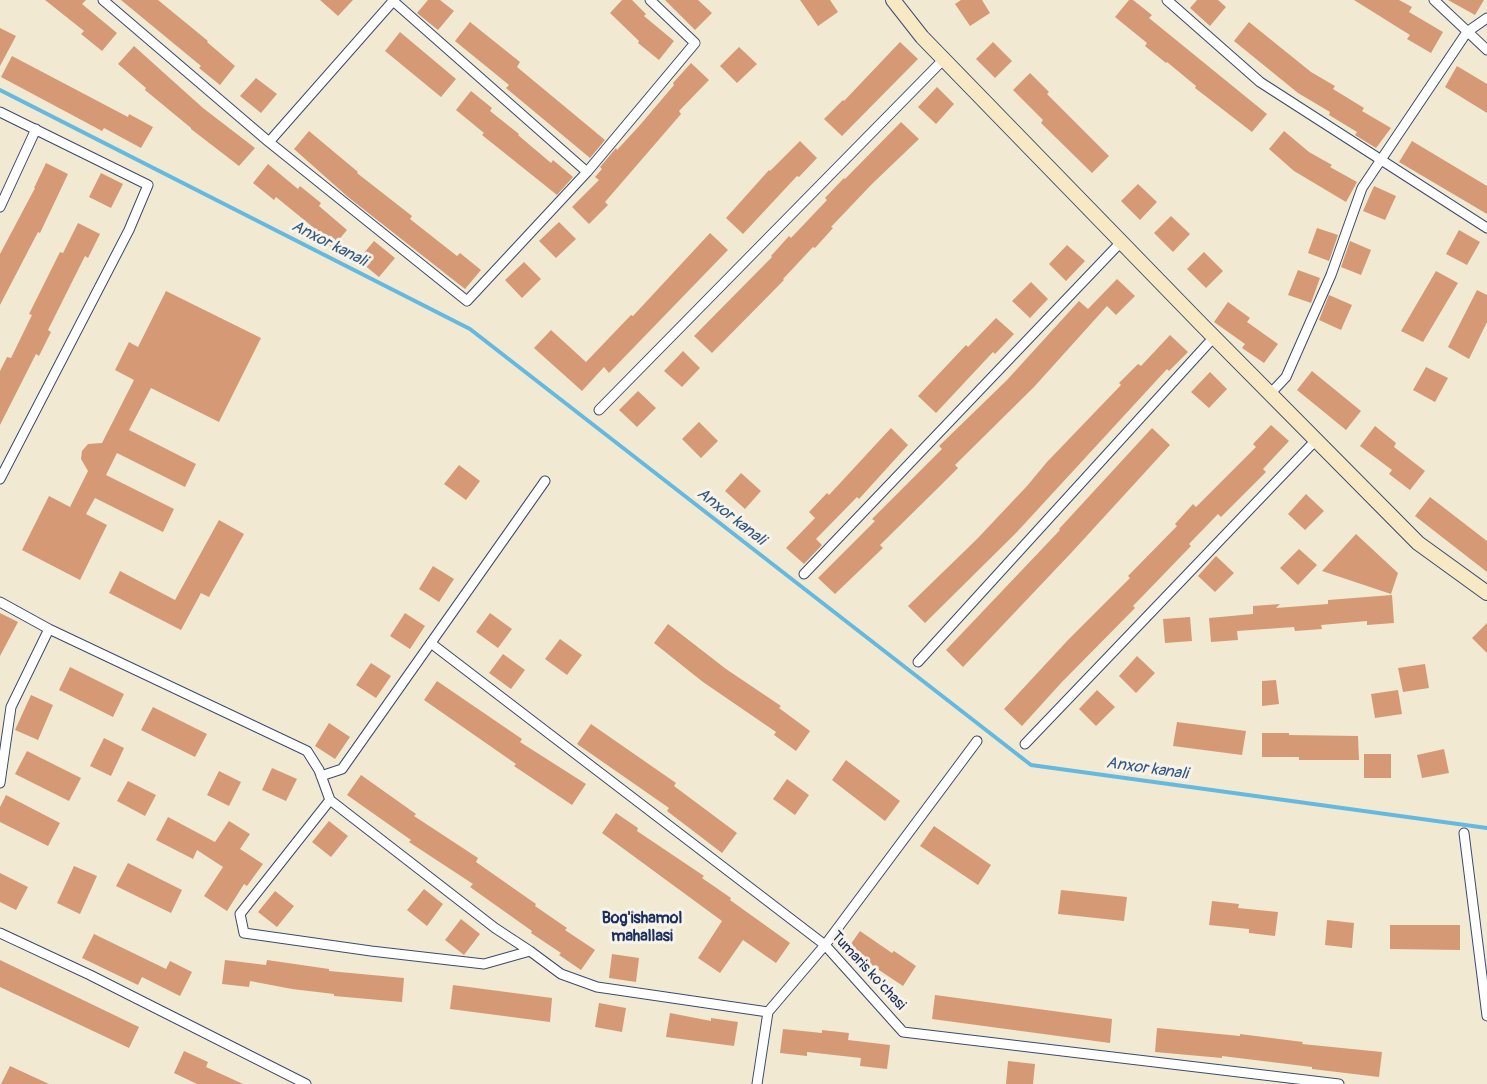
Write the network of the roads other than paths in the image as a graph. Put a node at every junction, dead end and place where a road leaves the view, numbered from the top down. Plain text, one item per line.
1 (103, 0) edge
2 (393, 0) edge
3 (650, 0) edge
4 (893, 0) edge
5 (1167, 0) edge
6 (1434, 0) edge
7 (1487, 18) edge
8 (1467, 32) junction
9 (1487, 50) edge
10 (944, 60) junction
11 (0, 112) edge
12 (36, 129) junction
13 (269, 142) junction
14 (1382, 160) junction
15 (587, 172) junction
16 (0, 207) edge
17 (1487, 228) edge
18 (1121, 242) junction
19 (1214, 337) junction
20 (1270, 394) junction
21 (598, 410) dead end
22 (1316, 440) junction
23 (0, 479) edge
24 (545, 481) dead end
25 (804, 574) dead end
26 (1487, 593) edge
27 (0, 603) edge
28 (50, 629) junction
29 (432, 644) junction
30 (918, 662) dead end
31 (977, 741) dead end
32 (1025, 744) dead end
33 (321, 776) junction
34 (0, 783) edge
35 (330, 800) junction
36 (1464, 833) dead end
37 (0, 933) edge
38 (825, 945) junction
39 (531, 951) junction
40 (768, 1012) junction
41 (1487, 1016) edge
42 (306, 1084) edge
43 (757, 1084) edge
44 (1339, 1084) edge

1 - 13 street
2 - 13 street
2 - 15 street
3 - 15 street
4 - 10 street
5 - 14 street
6 - 8 street
7 - 8 street
8 - 9 street
8 - 14 street
10 - 18 street
10 - 21 street
11 - 12 street
12 - 16 street
12 - 23 street
13 - 15 street
14 - 17 street
14 - 20 street
18 - 19 street
18 - 25 street
19 - 20 street
19 - 30 street
20 - 22 street
22 - 26 street
22 - 32 street
24 - 29 street
27 - 28 street
28 - 33 street
28 - 34 street
29 - 33 street
29 - 38 street, Tumaris ko'chasi
31 - 38 street
33 - 35 street
35 - 39 street
35 - 39 street
36 - 41 street
37 - 42 street
38 - 40 street
38 - 44 street, Tumaris ko'chasi
39 - 40 street
40 - 43 street

